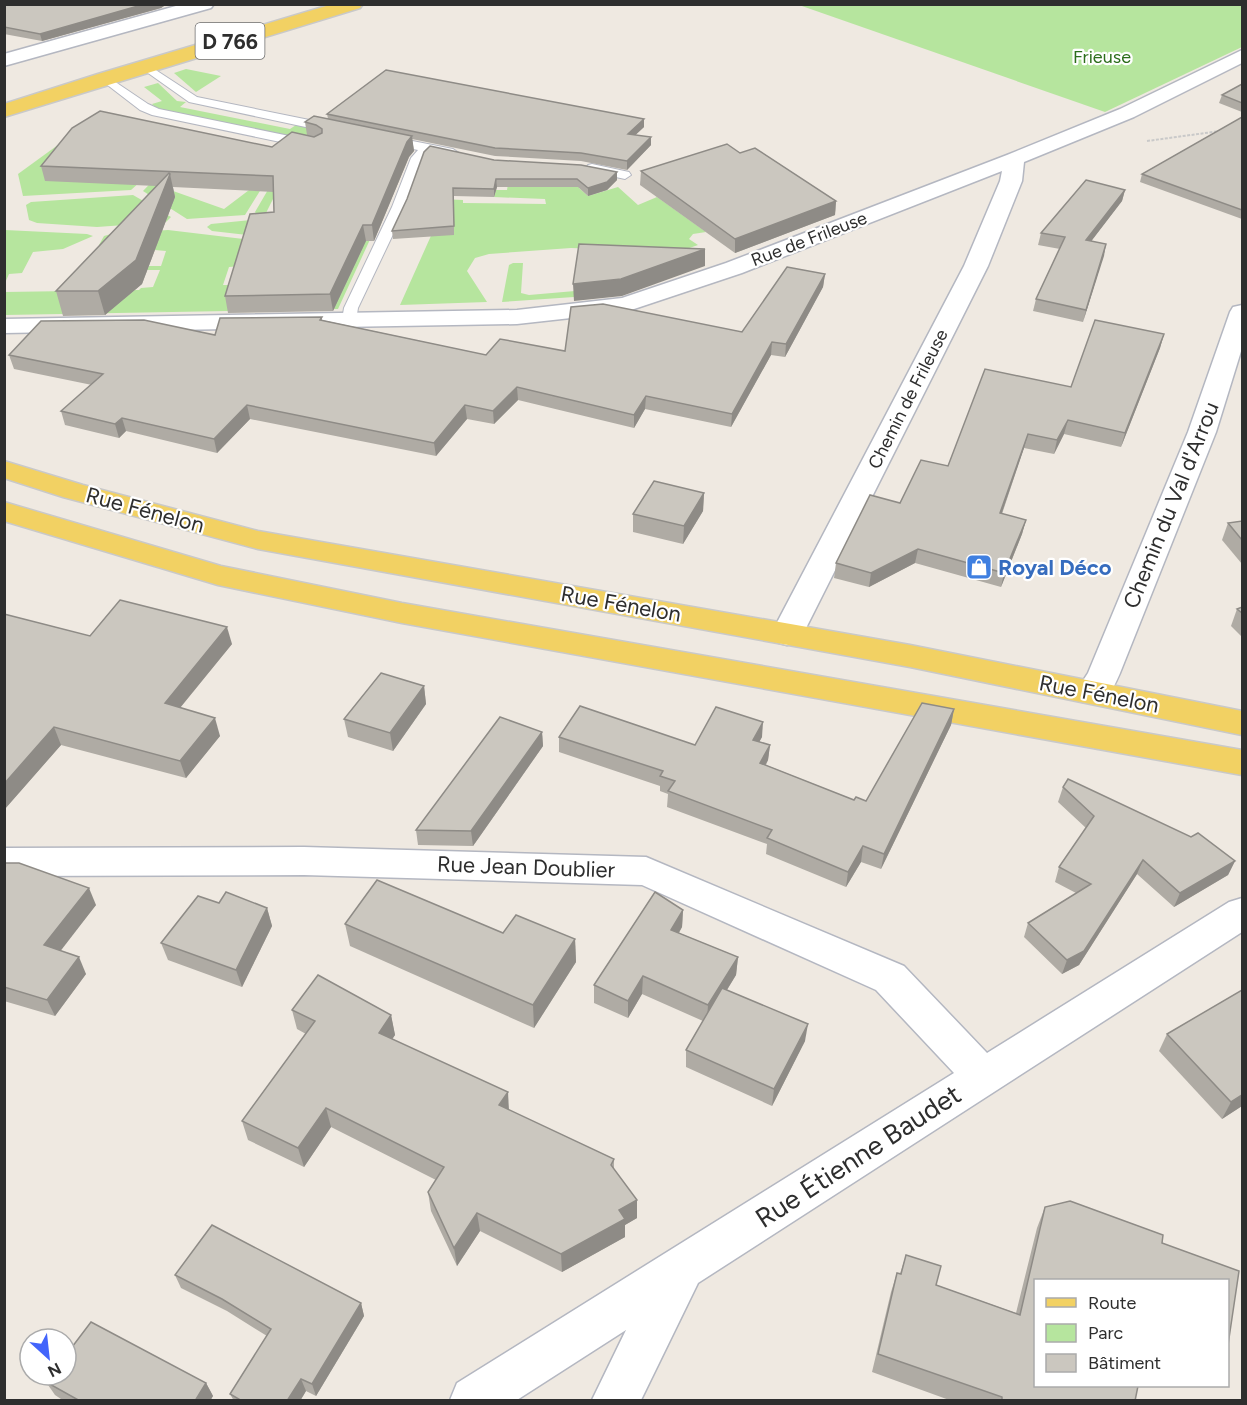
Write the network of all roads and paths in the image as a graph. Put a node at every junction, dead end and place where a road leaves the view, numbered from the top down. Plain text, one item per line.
1 (205, 4) edge
2 (354, 4) edge
3 (1242, 56) edge
4 (4, 60) edge
5 (145, 66) junction
6 (105, 78) junction
7 (4, 104) edge
8 (4, 111) edge
9 (347, 132) edge
10 (370, 136) edge
11 (317, 146) edge
12 (427, 148) junction
13 (461, 155) edge
14 (1014, 159) junction
15 (581, 167) edge
16 (625, 175) dead end
17 (1242, 312) edge
18 (349, 320) junction
19 (4, 326) edge
20 (4, 469) edge
21 (4, 511) edge
22 (787, 634) junction
23 (1090, 693) junction
24 (1242, 723) edge
25 (1242, 763) edge
26 (4, 861) edge
27 (1242, 913) edge
28 (983, 1076) junction
29 (682, 1268) junction
30 (474, 1401) edge
31 (616, 1401) edge

1 - 4 street
2 - 5 main road, D 766
3 - 14 street, Rue de Frileuse
5 - 6 main road, D 766
5 - 9 lane
6 - 7 main road, D 766
6 - 8 main road, D 766
6 - 11 lane
10 - 12 lane
12 - 13 lane
12 - 18 lane
14 - 18 street, Rue de Frileuse
14 - 22 street, Chemin de Frileuse
15 - 16 lane
17 - 23 street, Chemin du Val d'Arrou
18 - 19 street, Rue de Frileuse
20 - 22 main road, Rue Fénelon
21 - 25 main road, Rue Fénelon
22 - 23 main road, Rue Fénelon
23 - 24 main road, Rue Fénelon
26 - 28 street, Rue Jean Doublier
27 - 28 street, Rue Étienne Baudet
28 - 29 street, Rue Étienne Baudet
29 - 30 street, Rue Étienne Baudet
29 - 31 street

